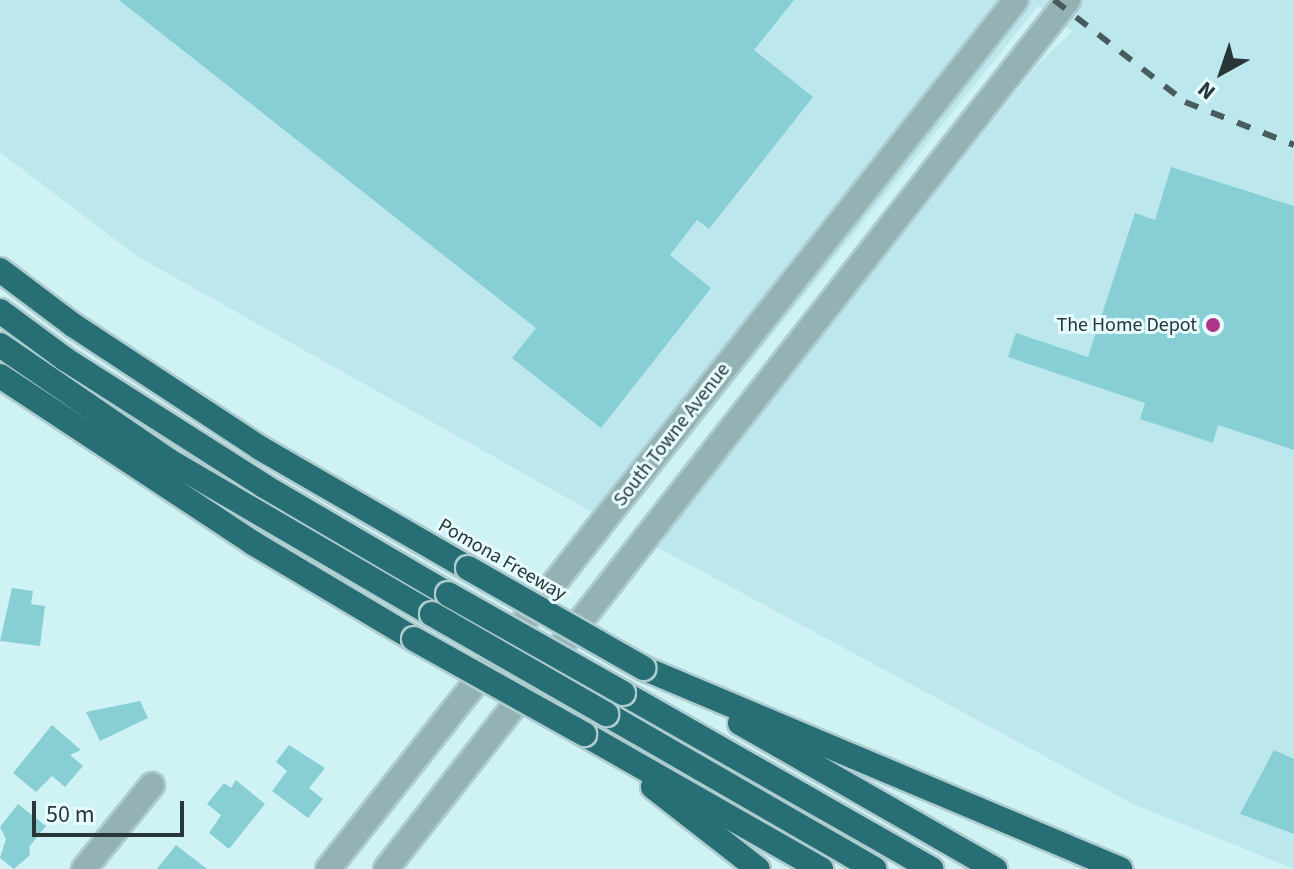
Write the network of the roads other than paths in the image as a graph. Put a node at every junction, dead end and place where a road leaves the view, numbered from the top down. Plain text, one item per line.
1 (1016, 0) edge
2 (1068, 0) edge
3 (0, 270) edge
4 (0, 311) edge
5 (0, 345) edge
6 (0, 376) edge
7 (499, 652) junction
8 (643, 668) junction
9 (584, 734) junction
10 (152, 785) dead end
11 (84, 869) edge
12 (328, 869) edge
13 (386, 869) edge
14 (758, 869) edge
15 (821, 869) edge
16 (875, 869) edge
17 (931, 869) edge
18 (995, 869) edge
19 (1120, 869) edge

1 - 7 street, South Towne Avenue
2 - 13 street
3 - 8 highway, Pomona Freeway, bridge
4 - 17 highway, bridge
5 - 7 highway, bridge
6 - 9 highway, bridge
7 - 12 street, South Towne Avenue
7 - 16 highway, bridge
8 - 18 highway, Pomona Freeway
8 - 19 highway
9 - 14 highway
9 - 15 highway
10 - 11 street

